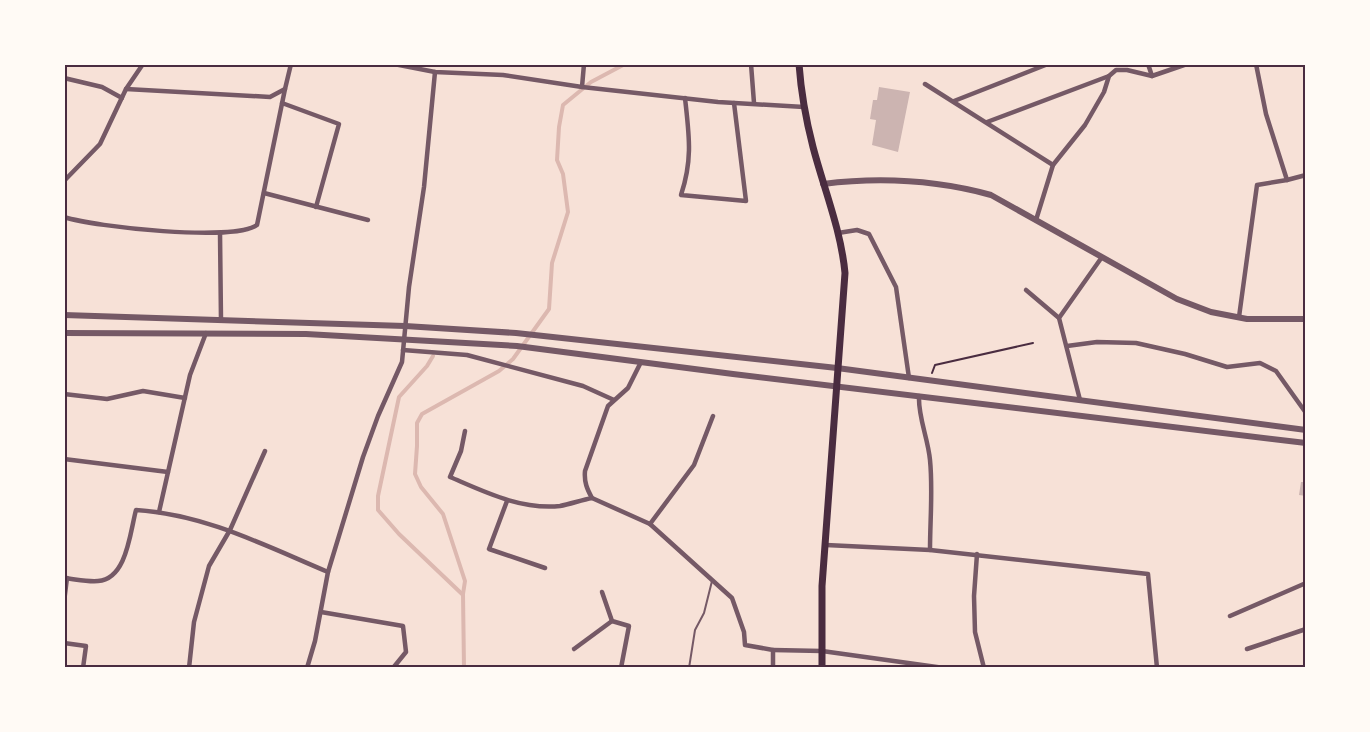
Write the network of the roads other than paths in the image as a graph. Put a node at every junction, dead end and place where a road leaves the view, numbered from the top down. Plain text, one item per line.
1 (143, 64) edge
2 (291, 64) edge
3 (394, 64) edge
4 (441, 64) edge
5 (584, 64) edge
6 (750, 64) edge
7 (799, 64) edge
8 (1048, 64) edge
9 (1148, 64) edge
10 (1187, 64) edge
11 (1256, 64) edge
12 (437, 72) junction
13 (1109, 76) junction
14 (1152, 76) junction
15 (64, 78) edge
16 (925, 84) dead end
17 (582, 87) junction
18 (126, 89) junction
19 (285, 89) junction
20 (122, 98) junction
21 (685, 98) junction
22 (954, 101) junction
23 (282, 103) junction
24 (734, 103) junction
25 (754, 103) junction
26 (804, 107) junction
27 (987, 122) junction
28 (1053, 165) junction
29 (1305, 175) edge
30 (1287, 180) junction
31 (64, 181) edge
32 (823, 184) junction
33 (264, 193) junction
34 (316, 207) junction
35 (64, 217) edge
36 (368, 220) dead end
37 (1036, 220) junction
38 (219, 233) junction
39 (838, 233) junction
40 (1102, 257) junction
41 (1026, 290) dead end
42 (64, 315) edge
43 (1239, 317) junction
44 (1059, 318) junction
45 (1305, 318) edge
46 (221, 320) junction
47 (405, 326) junction
48 (64, 333) edge
49 (206, 333) junction
50 (405, 339) junction
51 (1067, 346) junction
52 (403, 350) junction
53 (641, 362) junction
54 (837, 368) junction
55 (909, 378) junction
56 (837, 386) junction
57 (64, 394) edge
58 (919, 396) junction
59 (185, 398) junction
60 (615, 400) junction
61 (1080, 401) junction
62 (1305, 414) edge
63 (713, 416) dead end
64 (1305, 430) edge
65 (465, 431) dead end
66 (1305, 443) edge
67 (265, 451) dead end
68 (64, 459) edge
69 (168, 472) junction
70 (592, 498) junction
71 (507, 501) junction
72 (159, 512) junction
73 (650, 524) junction
74 (230, 530) junction
75 (826, 545) junction
76 (930, 550) junction
77 (977, 554) junction
78 (545, 568) dead end
79 (328, 572) junction
80 (66, 578) edge
81 (712, 580) junction
82 (1305, 583) edge
83 (602, 592) dead end
84 (64, 602) edge
85 (321, 612) junction
86 (1230, 616) dead end
87 (612, 621) junction
88 (1305, 629) edge
89 (64, 643) edge
90 (574, 649) dead end
91 (1247, 649) dead end
92 (773, 650) junction
93 (822, 651) junction
94 (83, 668) edge
95 (189, 668) edge
96 (307, 668) edge
97 (393, 668) edge
98 (621, 668) edge
99 (689, 668) edge
100 (773, 668) edge
101 (822, 668) edge
102 (944, 668) edge
103 (984, 668) edge
104 (1156, 668) edge

1 - 18 street
2 - 19 street
3 - 12 street
4 - 12 street
5 - 17 street
6 - 25 street
7 - 26 main road
8 - 22 street
9 - 14 street
10 - 14 street
11 - 30 street
12 - 17 street
12 - 47 street
13 - 14 street
13 - 27 street
13 - 28 street
15 - 20 street
16 - 22 street
17 - 21 street
18 - 19 street
18 - 20 street
19 - 23 street
20 - 31 street
21 - 24 street
21 - 24 street
22 - 27 street
23 - 33 street
23 - 34 street
24 - 25 street
25 - 26 street
26 - 32 main road
27 - 28 street
28 - 37 street
29 - 30 street
30 - 43 street
32 - 37 street
32 - 39 main road
33 - 34 street
33 - 38 street
34 - 36 street
35 - 38 street
37 - 40 street
38 - 46 street
39 - 54 main road
39 - 55 street
40 - 43 street
40 - 44 street
41 - 44 street
42 - 46 street
43 - 45 street
44 - 51 street
46 - 47 street
47 - 50 street
47 - 54 street
48 - 49 street
49 - 50 street
49 - 59 street
50 - 52 street
50 - 53 street
51 - 61 street
51 - 62 street
52 - 60 street
52 - 79 street
53 - 56 street
53 - 60 street
54 - 55 street
54 - 56 main road
55 - 61 street
56 - 58 street
56 - 75 main road
57 - 59 street
58 - 66 street
58 - 76 street
59 - 69 street
60 - 70 street
61 - 64 street
63 - 73 street
65 - 71 street
67 - 74 street
68 - 69 street
69 - 72 street
70 - 71 street
70 - 73 street
71 - 78 street
72 - 74 street
72 - 80 street
73 - 81 street
74 - 79 street
74 - 95 street
75 - 76 street
75 - 93 main road
76 - 77 street
77 - 103 street
77 - 104 street
79 - 85 street
80 - 84 street
81 - 92 street
81 - 99 lane
82 - 86 street
83 - 87 street
85 - 96 street
85 - 97 street
87 - 90 street
87 - 98 street
88 - 91 street
89 - 94 street
92 - 93 street
92 - 100 street
93 - 101 main road
93 - 102 street

